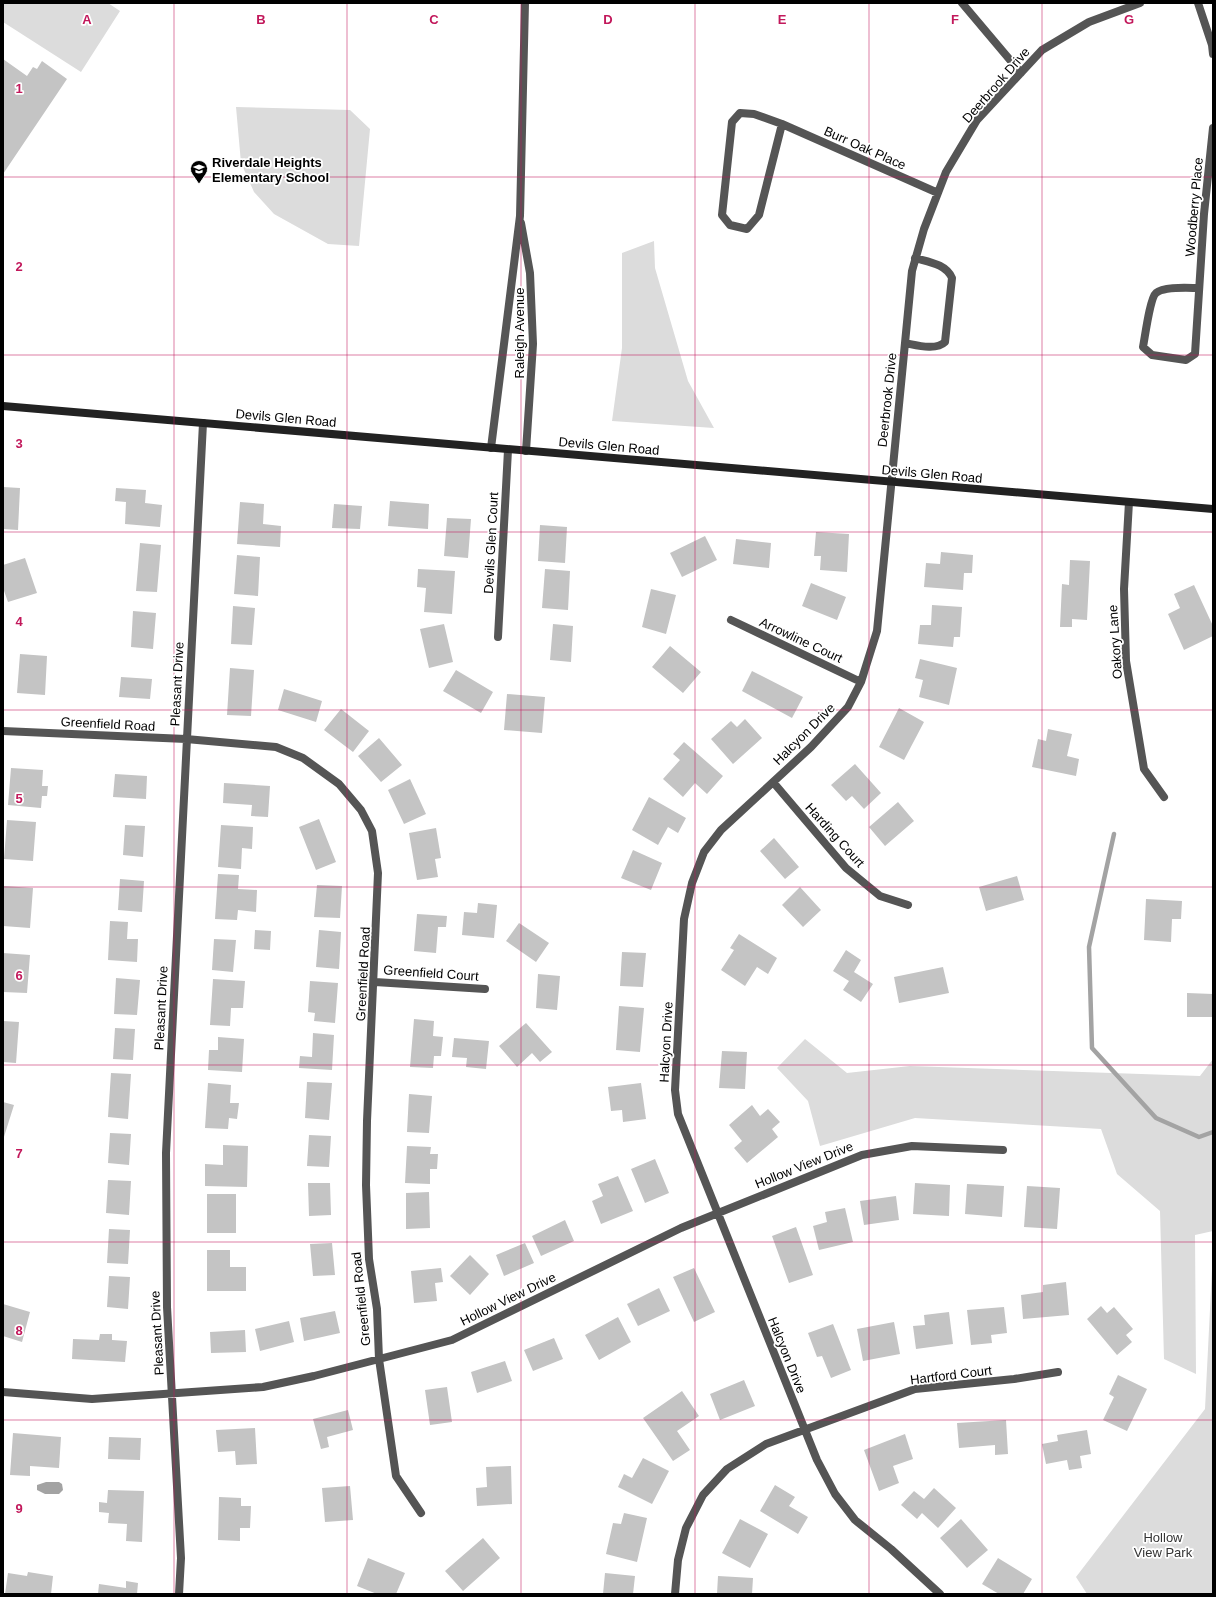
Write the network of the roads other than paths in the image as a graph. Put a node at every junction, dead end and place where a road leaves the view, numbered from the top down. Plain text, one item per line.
1 (525, 3) edge
2 (962, 3) edge
3 (1140, 3) edge
4 (1198, 3) edge
5 (1213, 54) edge
6 (1021, 73) junction
7 (782, 124) junction
8 (1213, 128) edge
9 (938, 193) junction
10 (520, 216) junction
11 (915, 258) junction
12 (1199, 288) junction
13 (905, 343) junction
14 (3, 406) edge
15 (202, 423) junction
16 (491, 448) junction
17 (508, 450) junction
18 (526, 451) junction
19 (891, 482) junction
20 (1129, 502) junction
21 (1213, 509) edge
22 (731, 620) dead end
23 (498, 637) dead end
24 (860, 682) junction
25 (3, 731) edge
26 (186, 739) junction
27 (773, 782) junction
28 (1164, 797) dead end
29 (908, 905) dead end
30 (375, 982) junction
31 (485, 989) dead end
32 (1003, 1150) dead end
33 (717, 1213) junction
34 (379, 1359) junction
35 (1058, 1372) dead end
36 (3, 1392) edge
37 (173, 1395) junction
38 (804, 1430) junction
39 (421, 1513) dead end
40 (179, 1594) edge
41 (675, 1594) edge
42 (940, 1594) edge

1 - 10 street, Raleigh Avenue
2 - 6 street
3 - 6 street, Deerbrook Drive
4 - 5 street
6 - 9 street, Deerbrook Drive
7 - 7 street, Burr Oak Place
7 - 9 street, Burr Oak Place
8 - 12 street, Woodberry Place
9 - 11 street, Deerbrook Drive
10 - 16 street, Raleigh Avenue
10 - 18 street, Raleigh Avenue
11 - 13 street, Deerbrook Drive
11 - 13 street, Deerbrook Drive
12 - 12 street, Woodberry Place
13 - 19 street, Deerbrook Drive
14 - 15 main road, Devils Glen Road
15 - 16 main road, Devils Glen Road
15 - 26 street, Pleasant Drive
16 - 17 main road, Devils Glen Road
17 - 18 main road, Devils Glen Road
17 - 23 street, Devils Glen Court
18 - 19 main road, Devils Glen Road
19 - 20 main road, Devils Glen Road
19 - 24 street, Halcyon Drive
20 - 21 main road, Devils Glen Road
20 - 28 street, Oakory Lane
22 - 24 street, Arrowline Court
24 - 27 street, Halcyon Drive
25 - 26 street, Greenfield Road
26 - 30 street, Greenfield Road
26 - 37 street, Pleasant Drive
27 - 29 street, Harding Court
27 - 33 street, Halcyon Drive
30 - 31 street, Greenfield Court
30 - 34 street, Greenfield Road
32 - 33 street, Hollow View Drive
33 - 34 street, Hollow View Drive
33 - 38 street, Halcyon Drive
34 - 37 street, Hollow View Drive
34 - 39 street, Greenfield Road
35 - 38 street, Hartford Court
36 - 37 street, Hollow View Drive
37 - 40 street, Pleasant Drive
38 - 41 street, Hartford Court
38 - 42 street, Halcyon Drive

